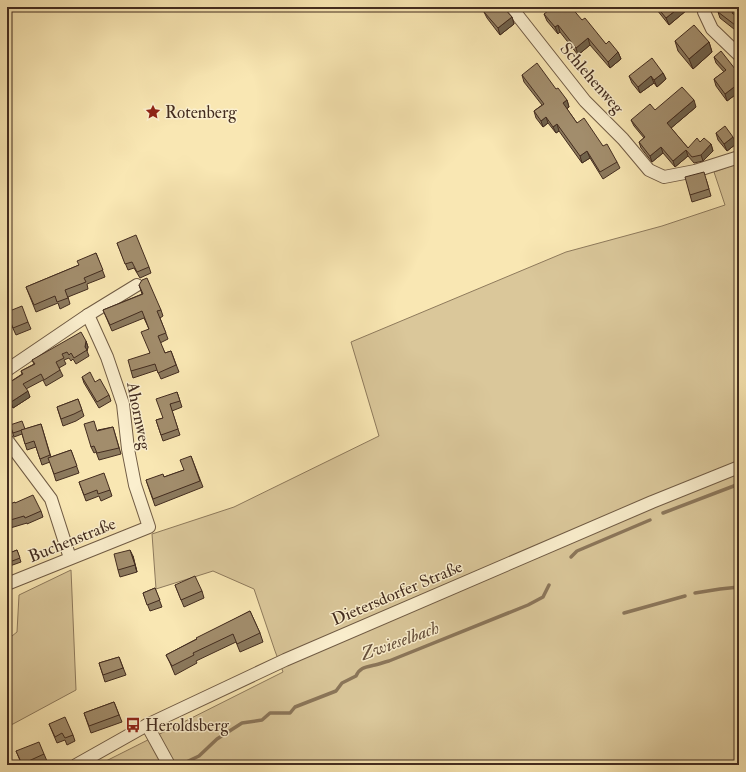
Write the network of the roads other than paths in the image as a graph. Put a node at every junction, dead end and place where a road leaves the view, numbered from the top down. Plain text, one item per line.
1 (511, 7) edge
2 (705, 7) edge
3 (739, 55) edge
4 (739, 157) edge
5 (137, 285) dead end
6 (88, 315) junction
7 (7, 370) edge
8 (7, 440) edge
9 (739, 467) edge
10 (149, 527) joint
11 (70, 558) junction
12 (7, 584) edge
13 (147, 725) junction
14 (168, 763) edge
15 (76, 765) edge

1 - 4 street, Schlehenweg
2 - 3 street
5 - 6 street
6 - 7 street
6 - 10 street, Ahornweg
8 - 11 street
9 - 13 street, Dietersdorfer Straße
10 - 11 street, Buchenstraße
11 - 12 street, Buchenstraße
13 - 14 street
13 - 15 street, Dietersdorfer Straße

